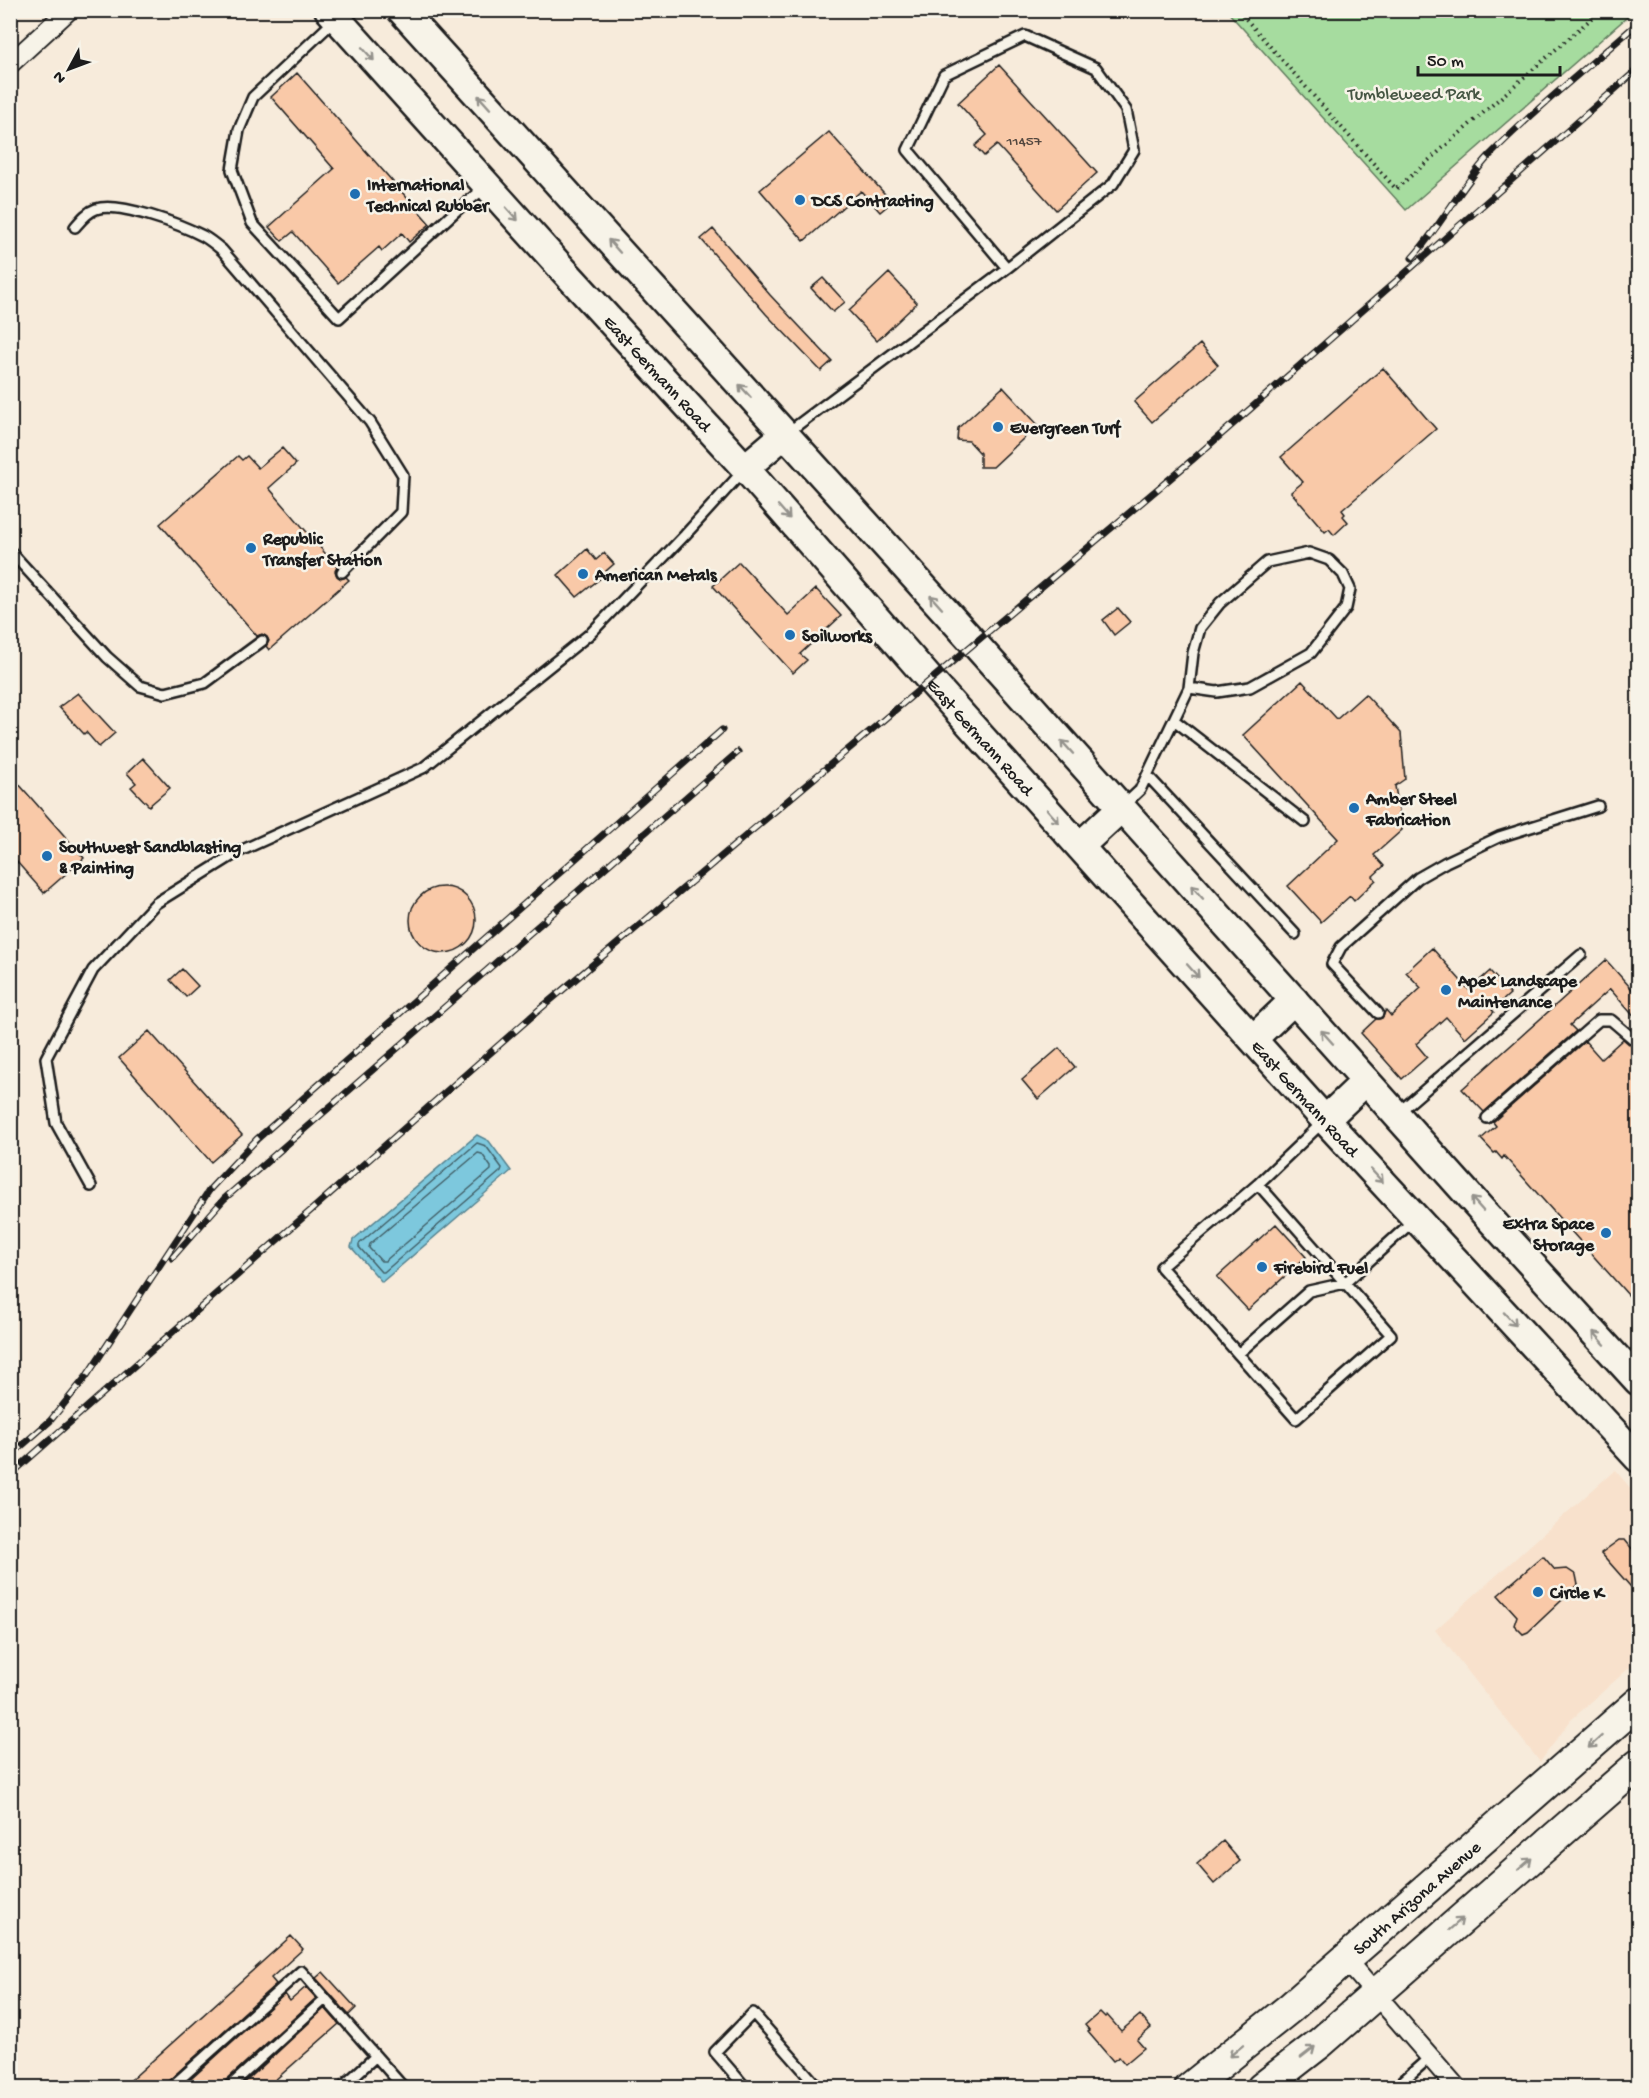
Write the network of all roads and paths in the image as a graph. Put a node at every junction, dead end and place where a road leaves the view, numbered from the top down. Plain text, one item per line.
1 (69, 10) edge
2 (402, 10) edge
3 (1238, 10) edge
4 (1601, 10) edge
5 (332, 15) edge
6 (10, 64) edge
7 (487, 186) junction
8 (75, 227) dead end
9 (1007, 268) junction
10 (785, 434) junction
11 (745, 468) junction
12 (10, 551) edge
13 (342, 572) dead end
14 (262, 641) dead end
15 (1189, 688) junction
16 (1174, 720) junction
17 (1147, 775) junction
18 (1598, 806) dead end
19 (1121, 808) junction
20 (1305, 822) dead end
21 (1080, 846) junction
22 (1295, 934) dead end
23 (1581, 956) dead end
24 (1294, 1000) junction
25 (1378, 1013) dead end
26 (1253, 1039) junction
27 (1638, 1043) edge
28 (1366, 1081) junction
29 (1396, 1115) junction
30 (1487, 1118) dead end
31 (1325, 1120) junction
32 (1258, 1184) junction
33 (91, 1186) dead end
34 (1416, 1218) junction
35 (1346, 1283) junction
36 (1238, 1354) junction
37 (1638, 1381) edge
38 (1638, 1458) edge
39 (1638, 1703) edge
40 (1638, 1765) edge
41 (1346, 1960) junction
42 (1376, 1994) junction
43 (325, 1999) junction
44 (376, 2056) junction
45 (1430, 2057) junction
46 (170, 2088) edge
47 (228, 2088) edge
48 (341, 2088) edge
49 (404, 2088) edge
50 (746, 2088) edge
51 (819, 2088) edge
52 (1190, 2088) edge
53 (1262, 2088) edge
54 (1395, 2088) edge
55 (1457, 2088) edge

1 - 6 street
10 -> 2 main road
3 - 4 path
5 -> 7 main road, East Germann Road
5 - 7 lane
7 -> 11 main road, East Germann Road
8 - 13 lane
9 - 9 lane
9 - 10 lane
10 - 11 main road
19 -> 10 main road
11 -> 21 main road, East Germann Road
11 - 33 lane
12 - 14 lane
15 - 15 lane
15 - 16 lane
16 - 17 lane
16 - 20 lane
17 - 19 lane
17 - 22 lane
18 - 25 lane
19 - 21 main road
24 -> 19 main road
21 -> 26 main road, East Germann Road
23 - 29 lane
24 - 26 main road
28 -> 24 main road
26 - 31 main road, East Germann Road
27 - 30 lane
28 - 29 main road
28 - 31 main road
37 -> 29 main road
31 - 32 lane
31 -> 34 main road, East Germann Road
32 - 35 lane
32 - 36 lane
34 - 35 lane
34 -> 38 main road, East Germann Road
35 - 36 lane
35 - 36 lane
39 -> 41 main road, South Arizona Avenue
42 -> 40 main road
41 - 42 street
41 -> 52 main road, South Arizona Avenue
42 - 45 street
53 -> 42 main road
43 - 44 lane
43 - 46 lane
43 - 47 lane
44 - 48 lane
44 - 49 lane
45 - 54 lane
45 - 55 street
50 - 51 lane

